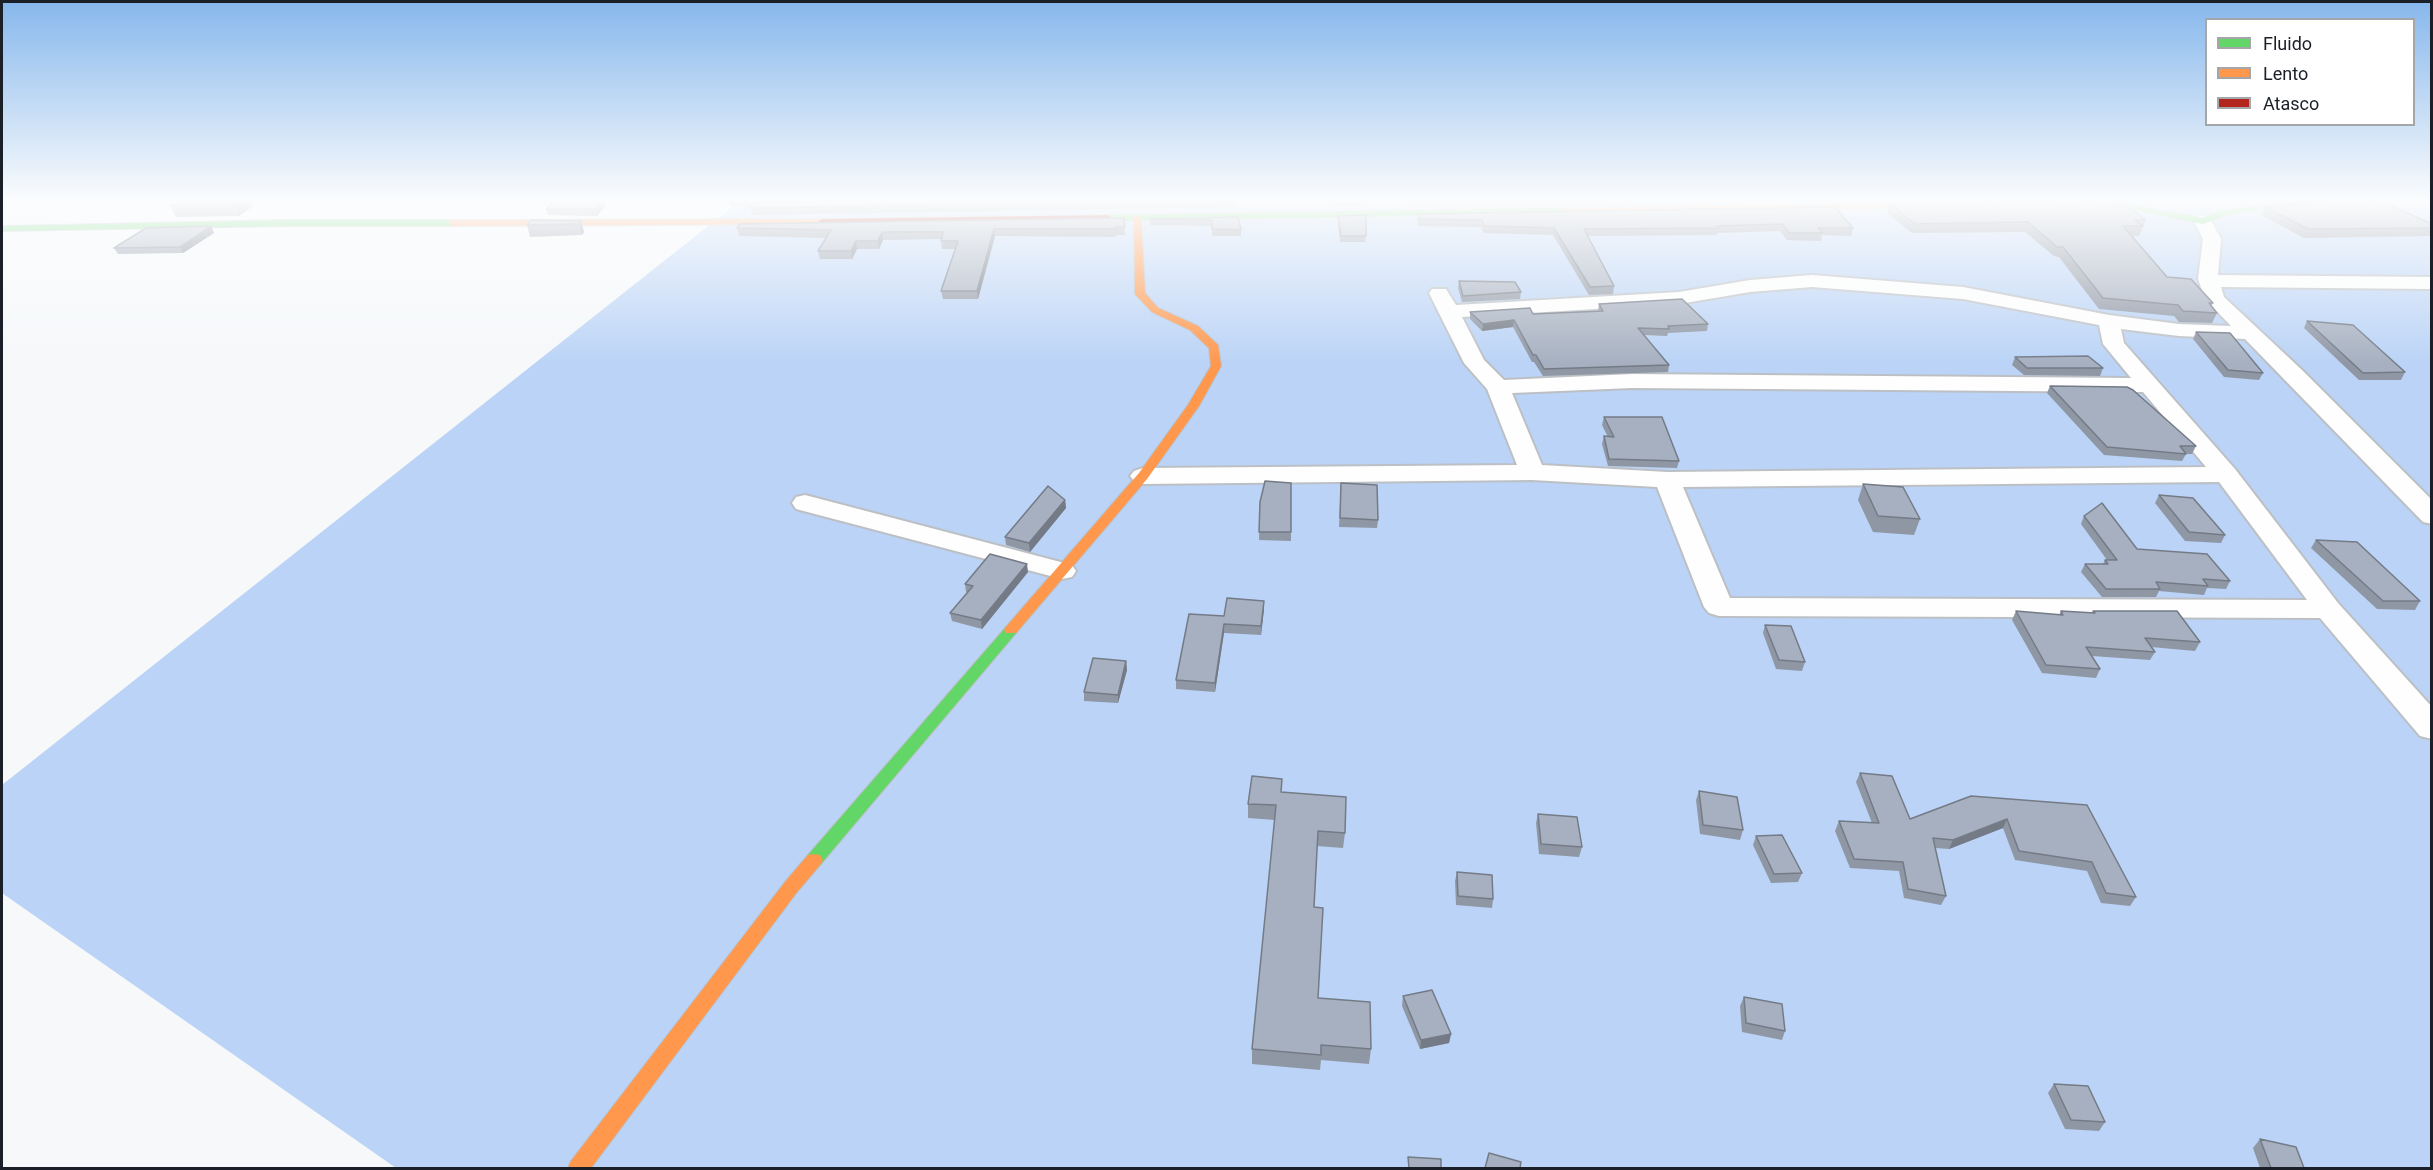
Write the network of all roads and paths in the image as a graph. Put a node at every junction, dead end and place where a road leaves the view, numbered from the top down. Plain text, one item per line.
1 (1138, 255) edge
2 (2211, 255) edge
3 (2209, 282) junction
4 (2432, 283) edge
5 (2109, 321) junction
6 (2249, 333) junction
7 (2150, 385) junction
8 (1498, 387) junction
9 (1532, 472) junction
10 (2226, 474) junction
11 (1143, 476) junction
12 (1667, 480) junction
13 (805, 503) dead end
14 (2432, 516) edge
15 (1062, 571) junction
16 (2328, 609) junction
17 (2432, 728) edge
18 (579, 1168) edge

1 - 11 street
2 - 3 street
3 - 4 street
3 - 6 street
5 - 6 street
5 - 7 street
5 - 8 street
6 - 14 street
7 - 8 street
7 - 10 street
8 - 9 street
9 - 11 street
9 - 12 street
10 - 12 street
10 - 16 street
11 - 15 street
12 - 16 street
13 - 15 street
15 - 18 street
16 - 17 street

